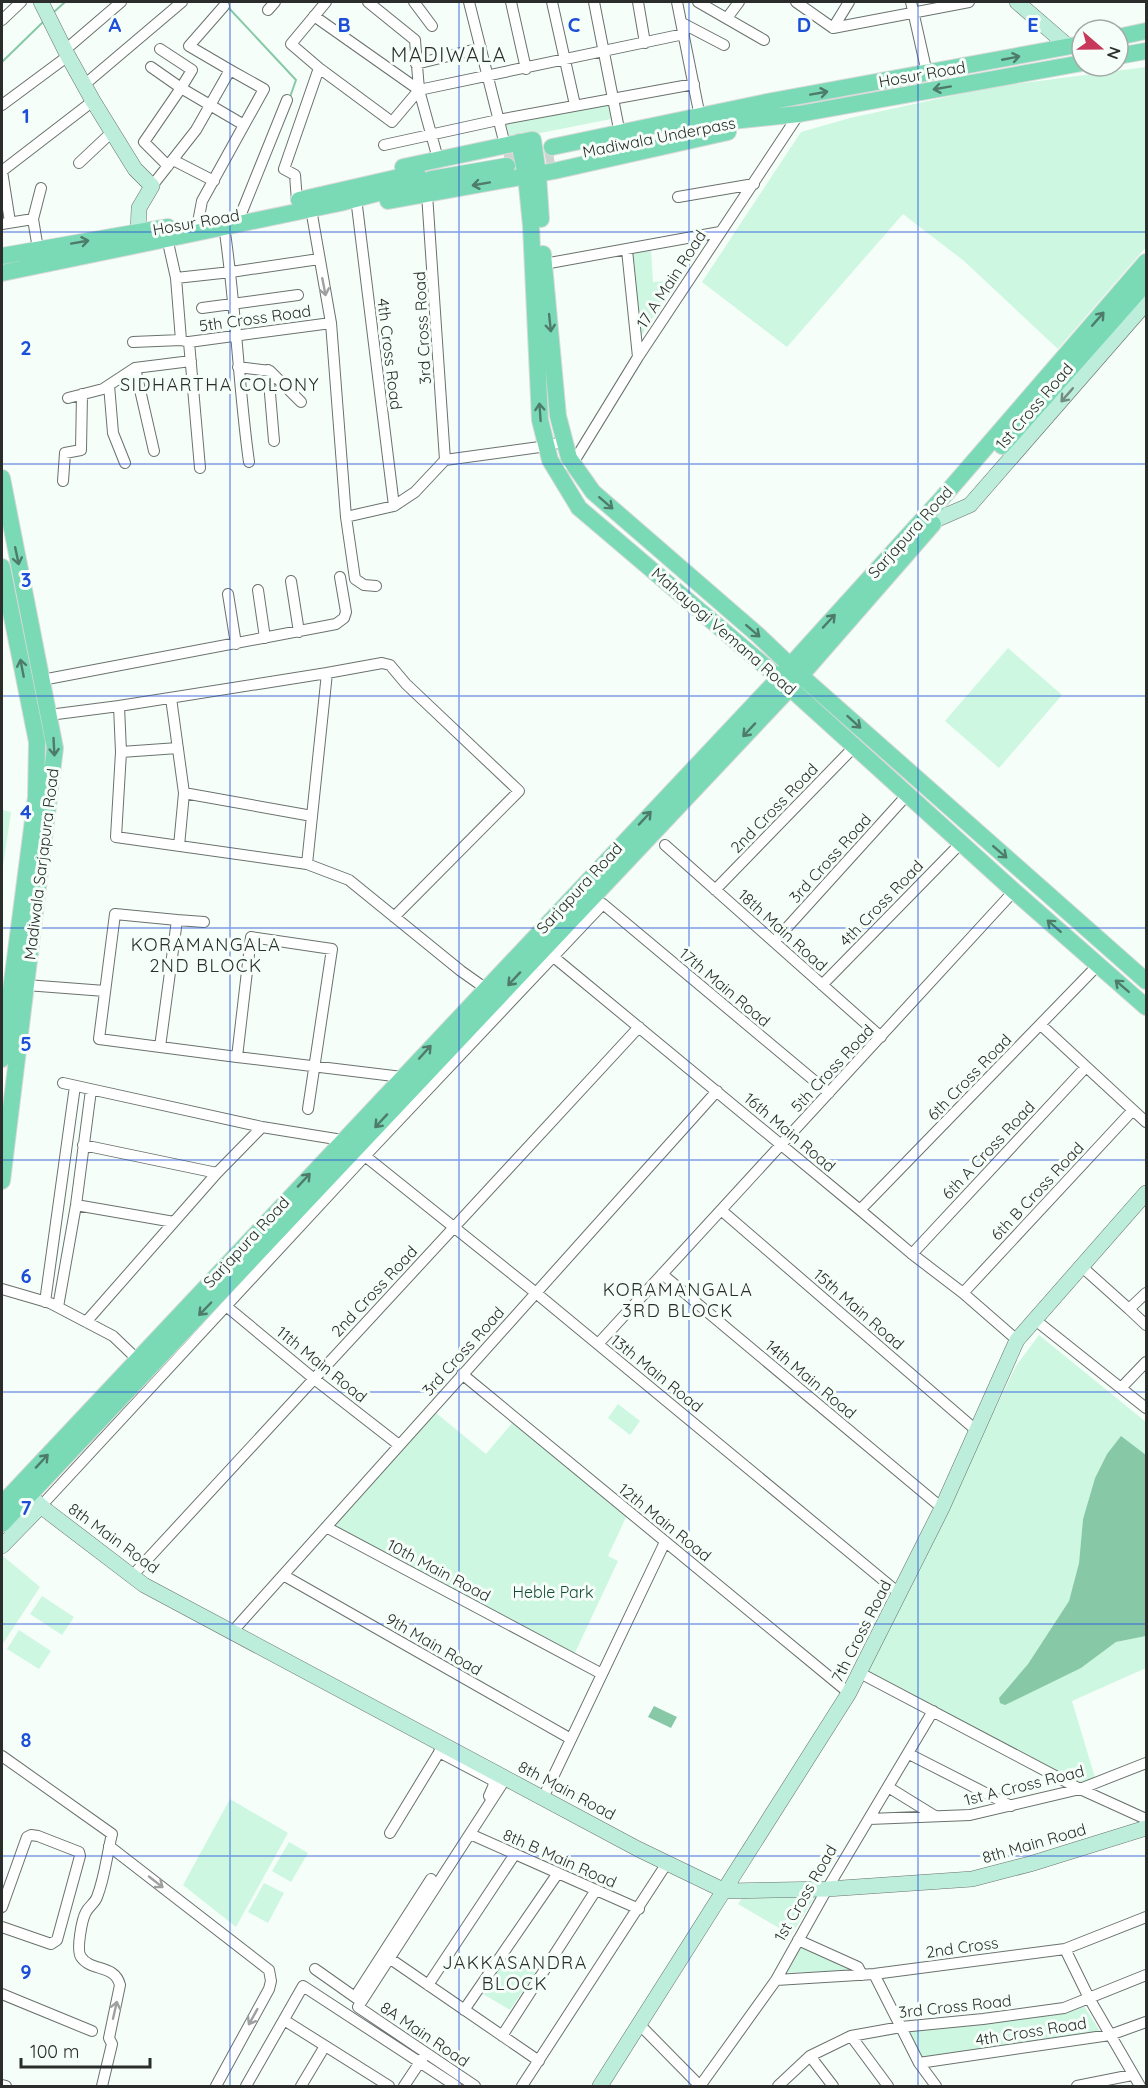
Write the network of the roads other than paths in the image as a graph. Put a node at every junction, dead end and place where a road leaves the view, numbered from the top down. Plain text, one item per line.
1 (21, 2) edge
2 (121, 2) edge
3 (182, 2) edge
4 (326, 2) edge
5 (368, 2) edge
6 (414, 2) edge
7 (469, 2) edge
8 (511, 2) edge
9 (552, 2) edge
10 (594, 2) edge
11 (638, 2) edge
12 (677, 2) edge
13 (698, 2) edge
14 (739, 2) edge
15 (796, 2) edge
16 (849, 2) edge
17 (911, 2) edge
18 (969, 2) edge
19 (1017, 2) edge
20 (43, 4) edge
21 (224, 6) dead end
22 (914, 14) junction
23 (314, 16) junction
24 (727, 18) junction
25 (2, 20) edge
26 (682, 23) junction
27 (833, 28) junction
28 (1146, 32) edge
29 (684, 34) junction
30 (1130, 35) edge
31 (415, 40) junction
32 (764, 40) dead end
33 (1070, 41) edge
34 (645, 43) junction
35 (724, 45) dead end
36 (1070, 46) edge
37 (481, 48) junction
38 (160, 49) dead end
39 (1146, 51) edge
40 (605, 52) junction
41 (67, 53) junction
42 (1130, 54) edge
43 (566, 60) junction
44 (416, 64) junction
45 (1070, 65) edge
46 (151, 67) dead end
47 (319, 68) junction
48 (526, 69) junction
49 (230, 70) junction
50 (927, 73) junction
51 (489, 75) junction
52 (694, 84) junction
53 (84, 85) junction
54 (181, 88) junction
55 (419, 90) junction
56 (613, 98) junction
57 (287, 100) dead end
58 (93, 101) junction
59 (211, 104) junction
60 (2, 105) edge
61 (575, 105) junction
62 (698, 107) junction
63 (763, 111) junction
64 (799, 114) junction
65 (498, 120) junction
66 (618, 124) junction
67 (244, 125) junction
68 (112, 132) junction
69 (432, 135) junction
70 (384, 145) dead end
71 (514, 150) junction
72 (553, 152) tunnel mouth
73 (438, 159) junction
74 (79, 163) dead end
75 (170, 163) junction
76 (2, 171) edge
77 (532, 175) junction
78 (388, 178) junction
79 (214, 181) junction
80 (754, 184) junction
81 (152, 186) junction
82 (41, 188) dead end
83 (427, 194) junction
84 (678, 197) dead end
85 (340, 203) junction
86 (304, 205) junction
87 (357, 206) junction
88 (241, 214) junction
89 (33, 219) junction
90 (198, 222) junction
91 (6, 223) edge
92 (224, 226) junction
93 (720, 232) junction
94 (138, 233) junction
95 (167, 238) junction
96 (38, 249) junction
97 (627, 250) junction
98 (2, 256) edge
99 (319, 259) junction
100 (1146, 262) edge
101 (544, 264) junction
102 (231, 272) junction
103 (2, 273) edge
104 (176, 278) junction
105 (1146, 283) edge
106 (298, 295) dead end
107 (234, 303) junction
108 (1146, 303) edge
109 (202, 308) dead end
110 (331, 323) junction
111 (237, 336) junction
112 (185, 341) junction
113 (133, 342) dead end
114 (638, 357) junction
115 (191, 361) junction
116 (238, 367) junction
117 (135, 368) junction
118 (268, 370) junction
119 (109, 385) junction
120 (82, 394) junction
121 (68, 398) dead end
122 (300, 402) dead end
123 (274, 441) dead end
124 (566, 441) junction
125 (547, 446) junction
126 (154, 451) dead end
127 (445, 460) junction
128 (249, 462) dead end
129 (125, 463) dead end
130 (573, 463) junction
131 (200, 468) dead end
132 (556, 472) junction
133 (2, 478) edge
134 (63, 481) dead end
135 (394, 506) junction
136 (346, 517) junction
137 (938, 519) junction
138 (2, 567) edge
139 (340, 577) dead end
140 (291, 581) dead end
141 (376, 586) dead end
142 (258, 590) dead end
143 (228, 594) dead end
144 (299, 632) junction
145 (265, 638) junction
146 (236, 644) junction
147 (327, 673) junction
148 (790, 676) junction
149 (42, 680) junction
150 (171, 698) junction
151 (119, 706) junction
152 (49, 715) junction
153 (855, 746) junction
154 (178, 748) junction
155 (121, 752) junction
156 (184, 793) junction
157 (907, 795) junction
158 (312, 816) junction
159 (652, 833) junction
160 (961, 843) junction
161 (179, 846) junction
162 (306, 864) junction
163 (716, 890) junction
164 (1014, 891) junction
165 (30, 896) junction
166 (603, 904) joint
167 (394, 917) junction
168 (177, 920) junction
169 (204, 922) dead end
170 (774, 942) junction
171 (548, 953) junction
172 (1098, 965) junction
173 (1146, 981) edge
174 (26, 985) junction
175 (822, 985) junction
176 (485, 988) junction
177 (105, 991) junction
178 (1146, 1007) edge
179 (1041, 1025) junction
180 (639, 1027) junction
181 (881, 1037) junction
182 (160, 1047) junction
183 (237, 1057) junction
184 (2, 1059) edge
185 (314, 1065) junction
186 (1086, 1067) junction
187 (402, 1077) junction
188 (63, 1083) dead end
189 (75, 1086) junction
190 (91, 1090) junction
191 (717, 1091) junction
192 (829, 1093) junction
193 (308, 1109) dead end
194 (1133, 1110) junction
195 (1146, 1122) edge
196 (262, 1127) junction
197 (83, 1145) junction
198 (781, 1145) junction
199 (353, 1149) junction
200 (217, 1173) junction
201 (2, 1181) edge
202 (1146, 1193) edge
203 (76, 1205) junction
204 (721, 1210) junction
205 (860, 1210) junction
206 (174, 1222) junction
207 (454, 1227) junction
208 (912, 1254) junction
209 (1081, 1266) junction
210 (662, 1274) junction
211 (2, 1289) edge
212 (536, 1293) junction
213 (963, 1293) junction
214 (1146, 1293) edge
215 (45, 1302) junction
216 (226, 1306) junction
217 (58, 1307) junction
218 (1129, 1309) junction
219 (1034, 1319) junction
220 (86, 1322) junction
221 (1146, 1325) edge
222 (1017, 1340) junction
223 (598, 1344) junction
224 (156, 1350) junction
225 (137, 1359) junction
226 (1146, 1362) edge
227 (462, 1374) junction
228 (313, 1378) junction
229 (1121, 1388) junction
230 (1146, 1408) edge
231 (977, 1431) junction
232 (399, 1445) junction
233 (35, 1500) junction
234 (2, 1503) edge
235 (942, 1508) junction
236 (2, 1524) edge
237 (326, 1527) junction
238 (665, 1542) junction
239 (2, 1546) edge
240 (283, 1575) junction
241 (132, 1576) junction
242 (900, 1594) junction
243 (233, 1631) junction
244 (860, 1673) junction
245 (602, 1674) junction
246 (849, 1693) junction
247 (933, 1711) junction
248 (571, 1739) junction
249 (442, 1748) junction
250 (909, 1754) junction
251 (2, 1756) edge
252 (1146, 1763) edge
253 (506, 1778) junction
254 (888, 1787) junction
255 (1080, 1789) junction
256 (543, 1798) junction
257 (1011, 1806) junction
258 (935, 1816) junction
259 (869, 1819) junction
260 (1146, 1819) edge
261 (1146, 1828) edge
262 (390, 1833) dead end
263 (470, 1834) junction
264 (109, 1846) junction
265 (457, 1848) junction
266 (515, 1854) junction
267 (444, 1862) dead end
268 (667, 1863) junction
269 (558, 1873) junction
270 (431, 1879) dead end
271 (827, 1889) junction
272 (597, 1890) junction
273 (725, 1891) junction
274 (2, 1907) edge
275 (639, 1909) junction
276 (1146, 1917) edge
277 (2, 1927) edge
278 (403, 1930) junction
279 (798, 1940) junction
280 (1065, 1949) junction
281 (389, 1958) junction
282 (315, 1969) dead end
283 (874, 1974) junction
284 (862, 1975) junction
285 (1146, 1975) edge
286 (776, 1980) junction
287 (428, 1985) junction
288 (2, 1994) edge
289 (1089, 1998) junction
290 (358, 2002) junction
291 (464, 2010) junction
292 (284, 2020) junction
293 (1146, 2022) edge
294 (639, 2024) junction
295 (900, 2027) junction
296 (92, 2031) dead end
297 (1110, 2035) junction
298 (502, 2036) junction
299 (850, 2036) junction
300 (325, 2046) junction
301 (810, 2056) junction
302 (423, 2057) junction
303 (539, 2061) junction
304 (919, 2063) junction
305 (1132, 2075) junction
306 (2, 2085) edge
307 (6, 2086) edge
308 (102, 2086) edge
309 (216, 2086) edge
310 (246, 2086) edge
311 (301, 2086) edge
312 (389, 2086) edge
313 (404, 2086) edge
314 (456, 2086) edge
315 (475, 2086) edge
316 (522, 2086) edge
317 (600, 2086) edge
318 (700, 2086) edge
319 (778, 2086) edge
320 (833, 2086) edge
321 (888, 2086) edge
322 (936, 2086) edge
323 (1077, 2086) edge
324 (1140, 2086) edge

1 - 25 street
2 - 41 street
3 - 53 street
4 - 23 street
5 - 31 street
6 - 31 street
7 - 37 street
8 - 48 street
9 - 43 street
10 - 40 street
11 - 34 street
12 - 26 street
13 - 24 street
14 - 24 street
15 - 27 street
16 - 27 street
17 - 22 street
18 - 22 street
19 - 33 street
20 - 41 street
21 - 49 street
22 - 27 street
22 - 50 street
23 - 47 street
23 - 55 street
24 - 32 street
26 - 29 street
26 - 35 street
28 - 30 main road
29 - 34 street
29 - 52 street
31 - 44 street
34 - 40 street
50 -> 36 main road, Hosur Road
37 - 44 street
37 - 51 street
38 - 54 street
39 - 42 main road
40 - 43 street
40 - 56 street
41 - 53 street
41 - 60 street
43 - 48 street
43 - 61 street
44 - 55 street
45 -> 64 main road, Hosur Road
46 - 54 street
47 - 55 street
47 - 86 street
48 - 51 street
49 - 59 street
49 - 67 street
63 -> 50 main road, Hosur Road
51 - 55 street
51 - 65 street
52 - 56 street
52 - 62 street
53 - 58 street
54 - 59 street
54 - 75 street
55 - 69 street
56 - 61 street
56 - 66 street
57 - 88 street
58 - 68 street
58 - 76 street
59 - 67 street
59 - 75 street
61 - 65 street
62 - 63 main road
62 - 66 main road
63 - 64 main road, Hosur Road
63 - 72 main road, Madiwala Underpass
63 - 77 main road
64 - 80 street, 17 A Main Road
65 - 69 street
65 - 71 street
66 - 71 main road
67 - 79 street
68 - 74 street
68 - 81 street
69 - 70 street
69 - 73 street
71 - 73 main road
71 - 77 main road, Mahayogi Vemana Road
71 - 78 main road
71 - 85 main road
73 - 78 main road
75 - 79 street
75 - 81 street
76 - 91 street
77 -> 83 main road
77 - 101 main road, Mahayogi Vemana Road
125 -> 77 main road, Mahayogi Vemana Road
78 - 86 main road, Hosur Road
79 - 90 street
80 - 84 street
80 - 93 street, 17 A Main Road
81 - 94 street
82 - 89 street
83 - 87 main road
83 - 127 street, 3rd Cross Road
85 - 86 main road, Hosur Road
85 - 87 main road
86 - 88 main road, Hosur Road
86 - 92 main road, Hosur Road
86 - 99 street
87 - 135 street, 4th Cross Road
88 - 90 main road, Hosur Road
89 - 91 street
89 - 96 street
90 - 94 main road, Hosur Road
92 - 95 main road, Hosur Road
92 - 102 street
93 - 97 street
93 - 114 street, 17 A Main Road
96 -> 94 main road, Hosur Road
95 - 103 main road, Hosur Road
95 - 104 street
96 - 98 main road, Hosur Road
97 - 101 street
97 - 114 street
99 - 102 street
99 -> 110 street
148 -> 100 main road, Sarjapura Road
101 -> 124 main road, Mahayogi Vemana Road
102 - 104 street
102 - 107 street
104 - 112 street
105 - 137 main road, Sarjapura Road
106 - 107 street
107 - 109 street
107 - 111 street
108 -> 137 street, 1st Cross Road
110 - 111 street, 5th Cross Road
110 - 136 street, 5th Cross Road
111 - 112 street, 5th Cross Road
111 - 116 street
112 - 113 street, 5th Cross Road
112 - 115 street
114 - 130 street, 17 A Main Road
115 - 117 street
115 - 131 street
116 - 118 street
116 - 128 street
117 - 119 street
117 - 126 street
118 - 122 street
118 - 123 street
119 - 120 street
119 - 129 street
120 - 121 street
120 - 134 street
124 - 125 street
124 - 130 main road, Mahayogi Vemana Road
125 - 127 street
125 - 132 main road, Mahayogi Vemana Road
127 - 135 street
130 - 132 street
130 -> 148 main road, Mahayogi Vemana Road
132 - 148 main road, Mahayogi Vemana Road
133 -> 149 main road, Madiwala Sarjapura Road
135 - 136 street
136 - 141 street, 5th Cross Road
137 - 148 main road, Sarjapura Road
165 -> 138 main road, Madiwala Sarjapura Road
139 - 144 street
140 - 144 street
142 - 145 street
143 - 146 street
144 - 145 street
145 - 146 street
146 - 149 street
147 - 150 street
147 - 158 street
147 - 167 street
148 - 153 main road, Mahayogi Vemana Road
148 -> 159 main road, Sarjapura Road
148 -> 173 main road, Mahayogi Vemana Road
176 -> 148 main road, Sarjapura Road
149 - 152 main road, Madiwala Sarjapura Road
150 - 151 street
150 - 154 street
151 - 152 street
151 - 155 street
152 -> 165 main road, Madiwala Sarjapura Road
153 - 157 main road, Mahayogi Vemana Road
153 - 163 street, 2nd Cross Road
154 - 155 street
154 - 156 street
155 - 161 street
156 - 158 street
156 - 161 street
157 - 160 main road, Mahayogi Vemana Road
157 - 170 street, 3rd Cross Road
158 - 162 street
159 - 163 street, 18th Main Road
159 - 171 main road, Sarjapura Road
160 - 164 main road, Mahayogi Vemana Road
160 - 175 street, 4th Cross Road
161 - 162 street
162 - 167 street
163 - 170 street, 18th Main Road
172 -> 164 main road, Mahayogi Vemana Road
164 - 181 street, 5th Cross Road
165 - 174 main road, Madiwala Sarjapura Road
165 - 184 main road, Madiwala Sarjapura Road
166 - 171 street, Sarjapura Road
166 - 192 street, 17th Main Road
167 - 176 street
168 - 169 street
168 - 177 street
168 - 182 street
170 - 175 street, 18th Main Road
171 - 180 street, 16th Main Road
171 - 199 main road, Sarjapura Road
178 -> 172 main road, Mahayogi Vemana Road
172 - 179 street, 6th Cross Road
174 - 177 street
174 - 201 main road, Madiwala Sarjapura Road
175 - 181 street, 18th Main Road
187 -> 176 main road, Sarjapura Road
177 - 182 street
179 - 186 street
179 - 205 street, 6th Cross Road
180 - 191 street, 16th Main Road
180 - 207 street, 2nd Cross Road
181 - 192 street, 5th Cross Road
182 - 183 street
183 - 185 street
183 - 185 street
185 - 187 street
185 - 193 street
186 - 194 street
186 - 208 street, 6th A Cross Road
187 - 199 main road, Sarjapura Road
188 - 189 street
189 - 190 street
189 - 215 street
190 - 196 street
190 - 197 street
191 - 198 street, 16th Main Road
191 - 212 street, 3rd Cross Road
192 - 198 street, 5th Cross Road
194 - 195 street
194 - 213 street, 6th B Cross Road
196 - 199 street
196 - 200 street
197 - 200 street
197 - 203 street
198 - 204 street, 5th Cross Road
198 - 205 street, 16th Main Road
199 - 207 street, 13th Main Road
199 - 216 street, Sarjapura Road
199 - 224 main road, Sarjapura Road
200 - 206 street
202 - 209 street, 7th Cross Road
203 - 206 street
203 - 217 street
204 - 210 street, 5th Cross Road
204 - 231 street, 15th Main Road
205 - 208 street, 16th Main Road
206 - 220 street
207 - 212 street, 13th Main Road
207 - 228 street, 2nd Cross Road
208 - 213 street, 16th Main Road
209 - 218 street
209 - 219 street, 7th Cross Road
210 - 223 street, 5th Cross Road
210 - 235 street, 14th Main Road
211 - 215 street
212 - 223 street, 13th Main Road
212 - 227 street, 3rd Cross Road
213 - 222 street, 16th Main Road
214 - 218 street
215 - 217 street
216 - 228 street, 11th Main Road
216 - 233 street, Sarjapura Road
217 - 220 street
218 - 221 street
219 - 222 street, 7th Cross Road
219 - 229 street
220 - 225 street
222 - 231 street, 7th Cross Road
223 - 242 street, 13th Main Road
224 - 225 main road, Sarjapura Road
224 - 233 main road, Sarjapura Road
234 -> 225 main road, Sarjapura Road
226 - 229 street
227 - 232 street, 3rd Cross Road
227 - 238 street, 12th Main Road
228 - 232 street, 11th Main Road
228 - 241 street, 2nd Cross Road
229 - 230 street
231 - 235 street, 7th Cross Road
232 - 237 street, 3rd Cross Road
233 - 236 main road, Sarjapura Road
233 - 239 street, Sarjapura Road
233 - 241 street, 8th Main Road
235 - 242 street, 7th Cross Road
237 - 240 street, 3rd Cross Road
237 - 245 street, 10th Main Road
238 - 245 street
238 - 246 street, 12th Main Road
240 - 243 street, 3rd Cross Road
240 - 248 street, 9th Main Road
241 - 243 street, 8th Main Road
242 - 244 street, 7th Cross Road
243 - 249 street, 8th Main Road
244 - 246 street, 7th Cross Road
244 - 247 street
245 - 248 street
246 - 273 street, 7th Cross Road
247 - 250 street, 1st Cross Road
247 - 255 street
248 - 256 street
249 - 253 street, 8th Main Road
249 - 262 street
249 - 265 street
250 - 254 street, 1st Cross Road
250 - 257 street
251 - 264 street
252 - 255 street, 1st A Cross Road
253 - 256 street, 8th Main Road
253 - 263 street
254 - 258 street
254 - 259 street, 1st Cross Road
255 - 257 street, 1st A Cross Road
255 - 260 street
256 - 268 street, 8th Main Road
257 - 258 street, 1st A Cross Road
258 - 259 street, 1st A Cross Road
259 - 271 street, 1st Cross Road
261 - 271 street, 8th Main Road
263 - 265 street
263 - 266 street, 8th B Main Road
308 -> 264 street
264 -> 309 street
265 - 267 street
265 - 278 street
266 - 269 street, 8th B Main Road
266 - 287 street
268 - 273 street, 8th Main Road
268 - 275 street
269 - 272 street, 8th B Main Road
269 - 291 street
270 - 278 street
271 - 273 street, 8th Main Road
271 - 279 street, 1st Cross Road
272 - 275 street, 8th B Main Road
272 - 298 street
273 - 294 street, 7th Cross Road
274 - 277 street
275 - 303 street
276 - 280 street, 2nd Cross
278 - 281 street
278 - 290 street
279 - 284 street
279 - 286 street, 1st Cross Road
280 - 283 street, 2nd Cross
280 - 289 street
281 - 287 street
281 - 290 street
282 - 290 street, 8A Main Road
283 - 284 street, 2nd Cross
283 - 295 street
284 - 286 street, 2nd Cross
285 - 289 street, 3rd Cross Road
286 - 318 street, 1st Cross Road
287 - 291 street
288 - 296 street
289 - 295 street, 3rd Cross Road
289 - 297 street
290 - 302 street, 8A Main Road
291 - 298 street
292 - 300 street
292 - 302 street
292 - 310 street
293 - 297 street, 4th Cross Road
294 - 317 street, 7th Cross Road
294 - 318 street
295 - 299 street, 3rd Cross Road
295 - 304 street
297 - 304 street, 4th Cross Road
297 - 305 street
298 - 303 street
299 - 301 street, 3rd Cross Road
299 - 321 street
300 - 311 street
300 - 312 street
301 - 319 street, 3rd Cross Road
301 - 320 street
302 - 313 street
302 - 314 street
302 - 315 street, 8A Main Road
303 - 316 street
304 - 322 street
305 - 323 street
305 - 324 street
306 - 307 street

